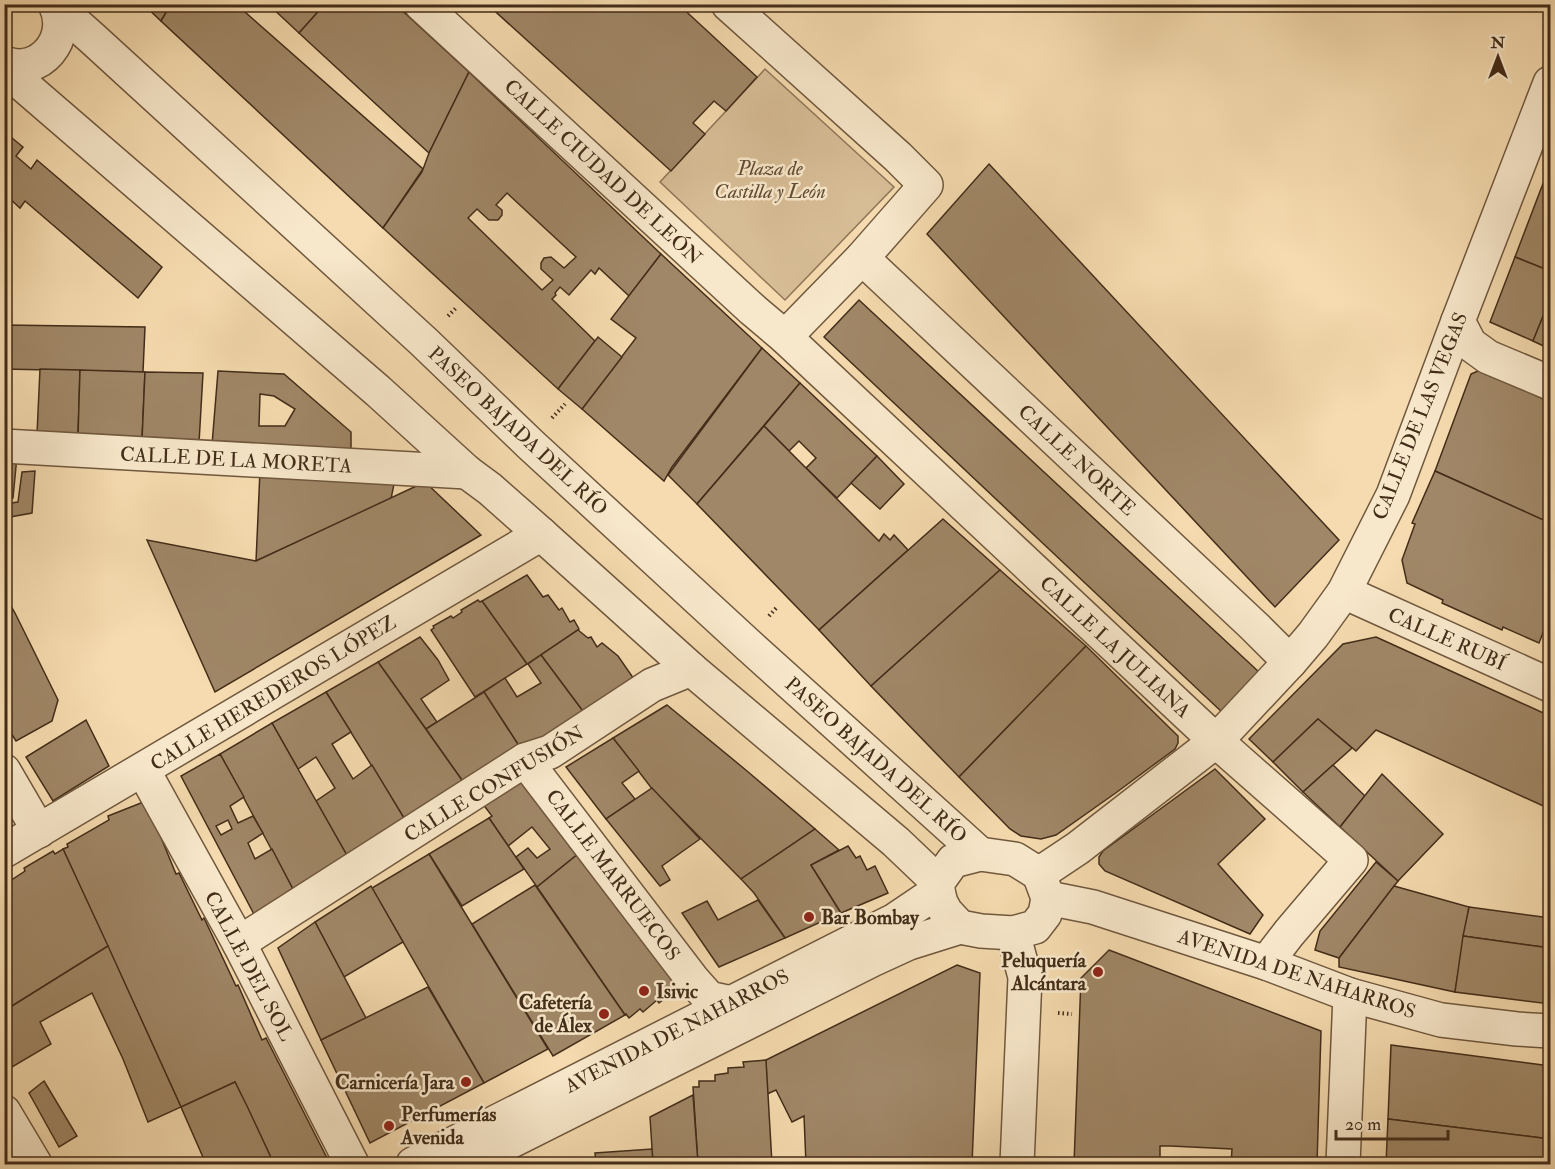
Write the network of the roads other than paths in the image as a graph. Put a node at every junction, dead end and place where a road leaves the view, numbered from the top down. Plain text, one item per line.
1 (421, 4) edge
2 (728, 4) edge
3 (56, 6) edge
4 (7, 64) edge
5 (1551, 83) edge
6 (1539, 148) edge
7 (862, 258) junction
8 (1458, 321) junction
9 (785, 337) junction
10 (1551, 383) edge
11 (4, 446) edge
12 (467, 472) junction
13 (540, 534) junction
14 (1344, 592) junction
15 (1290, 662) junction
16 (691, 669) junction
17 (1551, 685) edge
18 (1216, 741) junction
19 (525, 760) junction
20 (143, 770) junction
21 (4, 771) edge
22 (39, 831) junction
23 (4, 851) edge
24 (980, 854) junction
25 (938, 886) junction
26 (1043, 886) junction
27 (960, 927) junction
28 (1013, 933) junction
29 (239, 943) junction
30 (1266, 963) junction
31 (1350, 995) junction
32 (732, 1004) junction
33 (1551, 1031) edge
34 (4, 1112) edge
35 (35, 1164) edge
36 (352, 1164) edge
37 (413, 1164) edge
38 (466, 1164) edge
39 (1017, 1164) edge
40 (1343, 1164) edge

1 - 9 street, CALLE CIUDAD DE LEÓN
2 - 7 street
3 - 4 street
3 - 24 street, PASEO BAJADA DEL RÍO
4 - 12 street
5 - 6 street, CALLE DE LAS VEGAS
6 - 8 street, CALLE DE LAS VEGAS
7 - 9 street
7 - 15 street, CALLE NORTE
8 - 10 street
8 - 14 street, CALLE DE LAS VEGAS
9 - 18 street, CALLE LA JULIANA
11 - 12 street, CALLE DE LA MORETA
12 - 13 street
13 - 16 street
13 - 20 street, CALLE HEREDEROS LÓPEZ
14 - 15 street, CALLE DE LAS VEGAS
14 - 17 street, CALLE RUBÍ
15 - 18 street, CALLE DE LAS VEGAS
16 - 19 street, CALLE CONFUSIÓN
16 - 25 street
18 - 26 street, CALLE DE LAS VEGAS
18 - 30 street, CALLE LA JULIANA
19 - 29 street, CALLE CONFUSIÓN
19 - 32 street, CALLE MARRUECOS
20 - 22 street, CALLE HEREDEROS LÓPEZ
20 - 29 street, CALLE DEL SOL
21 - 22 street
22 - 23 street, CALLE HEREDEROS LÓPEZ
24 - 25 street
24 - 26 street
25 - 27 street
25 - 32 street, AVENIDA DE NAHARROS
26 - 28 street
26 - 30 street, AVENIDA DE NAHARROS
27 - 28 street
27 - 38 street, AVENIDA DE NAHARROS
28 - 39 street
29 - 36 street, CALLE DEL SOL
30 - 31 street, AVENIDA DE NAHARROS
31 - 33 street, AVENIDA DE NAHARROS
31 - 40 street
32 - 37 street, AVENIDA DE NAHARROS
34 - 35 street

